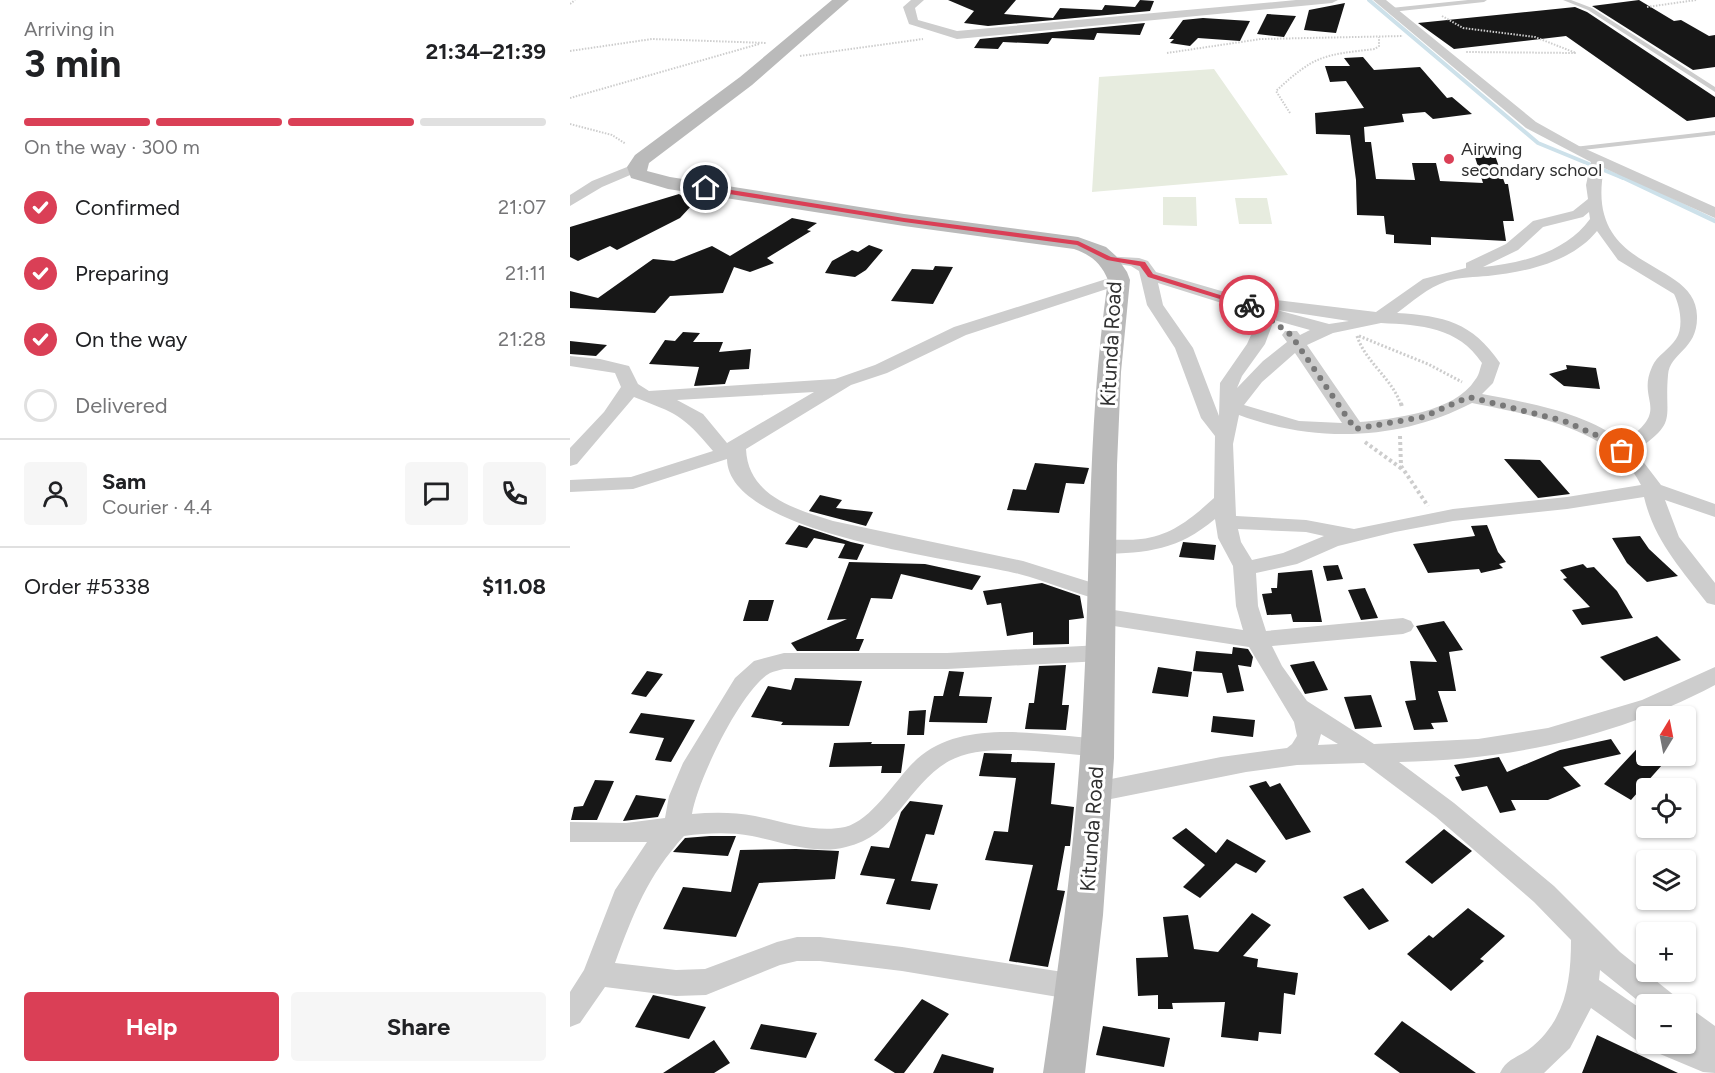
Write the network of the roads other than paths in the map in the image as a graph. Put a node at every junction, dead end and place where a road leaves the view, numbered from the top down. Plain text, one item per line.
1 (841, 0) edge
2 (918, 0) edge
3 (1332, 0) edge
4 (1379, 0) edge
5 (1484, 0) edge
6 (1566, 0) edge
7 (1270, 3) edge
8 (1391, 10) junction
9 (1715, 90) edge
10 (1715, 133) edge
11 (1574, 149) junction
12 (1598, 160) junction
13 (637, 167) junction
14 (597, 184) junction
15 (570, 186) edge
16 (570, 202) edge
17 (1597, 210) junction
18 (1715, 213) edge
19 (1114, 269) junction
20 (1449, 275) junction
21 (1150, 276) junction
22 (1236, 300) junction
23 (1268, 315) junction
24 (1379, 318) junction
25 (1329, 329) junction
26 (1298, 345) junction
27 (570, 362) edge
28 (845, 381) junction
29 (630, 387) junction
30 (1472, 394) junction
31 (650, 396) junction
32 (1231, 412) junction
33 (1355, 429) junction
34 (1225, 437) junction
35 (730, 451) junction
36 (1622, 451) junction
37 (570, 460) edge
38 (570, 486) edge
39 (1654, 490) junction
40 (1225, 499) junction
41 (1715, 511) edge
42 (1227, 522) junction
43 (1353, 535) junction
44 (1101, 547) junction
45 (1245, 569) junction
46 (1715, 597) edge
47 (1101, 604) junction
48 (1403, 626) dead end
49 (1258, 640) junction
50 (1101, 653) junction
51 (1715, 675) edge
52 (1298, 705) junction
53 (1098, 747) junction
54 (1368, 753) junction
55 (1294, 756) junction
56 (1096, 792) junction
57 (677, 825) junction
58 (570, 832) edge
59 (1585, 936) junction
60 (597, 973) junction
61 (1584, 986) junction
62 (1077, 987) junction
63 (1651, 994) edge
64 (570, 1014) edge
65 (1636, 1022) edge
66 (1696, 1030) edge
67 (1715, 1044) edge
68 (1694, 1054) edge
69 (1715, 1060) edge
70 (1064, 1073) edge
71 (1515, 1073) edge

1 - 13 street
2 - 7 street
3 - 7 street
4 - 8 street
5 - 8 lane
6 - 9 lane
8 - 11 street
10 - 11 lane
11 - 12 street
12 - 17 street
12 - 18 street
13 - 14 street
13 - 19 street, Kitunda Road
14 - 15 street
14 - 16 street
17 - 20 street
17 - 20 street
17 - 36 street
19 - 21 street
19 - 28 street
19 - 44 street, Kitunda Road
20 - 24 street
21 - 22 street
21 - 34 street
22 - 23 street
22 - 24 street
23 - 25 street
23 - 26 street
23 - 32 street
24 - 25 street
24 - 30 street
25 - 26 street
26 - 32 street
26 - 33 street
27 - 29 street
28 - 31 street
28 - 35 street
29 - 31 street
29 - 37 street
30 - 33 street
30 - 36 street
31 - 35 street
32 - 33 street
32 - 34 street
34 - 40 street
35 - 38 street
35 - 47 street
36 - 39 street
39 - 41 street
39 - 43 street
39 - 46 street
40 - 42 street
40 - 44 street
42 - 43 street
42 - 45 street
43 - 45 street
44 - 47 street, Kitunda Road
45 - 49 street
47 - 49 street
47 - 50 street, Kitunda Road
48 - 49 street
49 - 52 street
50 - 53 street, Kitunda Road
50 - 57 street
51 - 54 street
52 - 54 street
52 - 55 street
53 - 56 street, Kitunda Road
53 - 57 street
54 - 55 street
54 - 59 street
55 - 56 street
56 - 62 street, Kitunda Road
57 - 58 street
57 - 60 street
59 - 61 street
59 - 63 street
60 - 62 street
60 - 64 street
61 - 65 street
61 - 71 street
62 - 70 street, Kitunda Road
66 - 67 street
68 - 69 street

